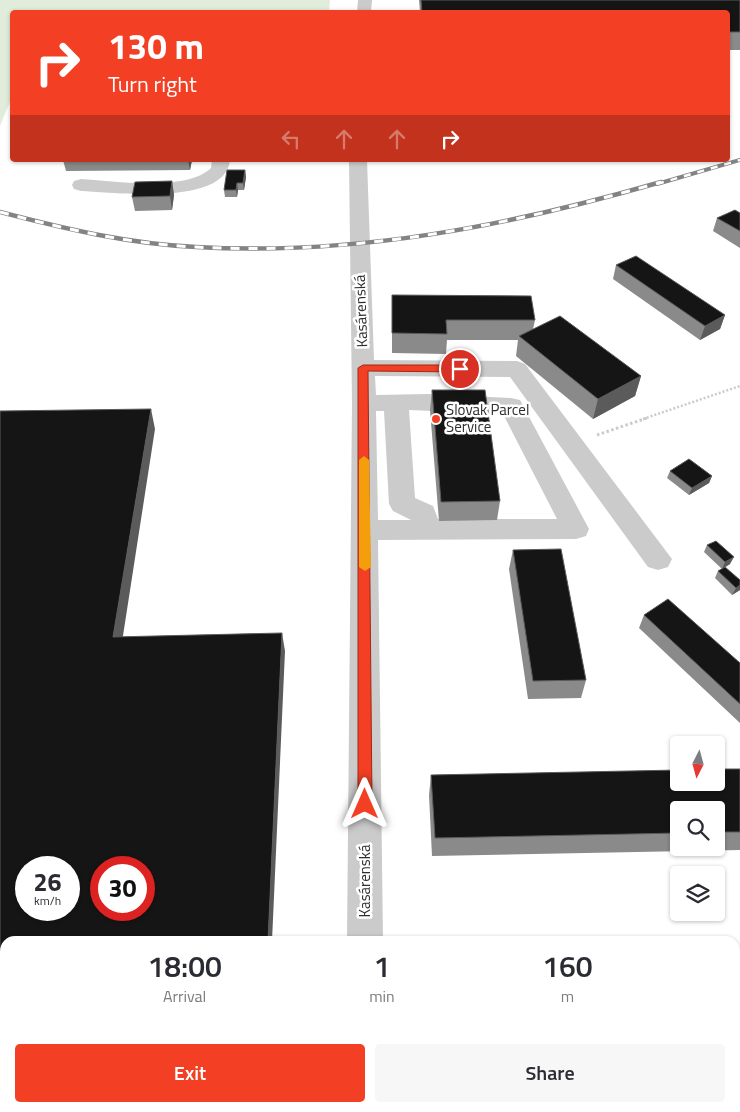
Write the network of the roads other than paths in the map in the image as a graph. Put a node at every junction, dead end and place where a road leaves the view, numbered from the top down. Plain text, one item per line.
1 (222, 162) edge
2 (358, 162) edge
3 (82, 186) dead end
4 (363, 368) junction
5 (364, 403) junction
6 (396, 403) junction
7 (365, 530) junction
8 (425, 530) junction
9 (658, 560) dead end
10 (366, 936) edge

1 - 3 street
2 - 4 street, Kasárenská
4 - 5 street, Kasárenská
4 - 9 street
5 - 6 street
5 - 7 street, Kasárenská
6 - 8 street
6 - 8 street
7 - 8 street
7 - 10 street, Kasárenská

